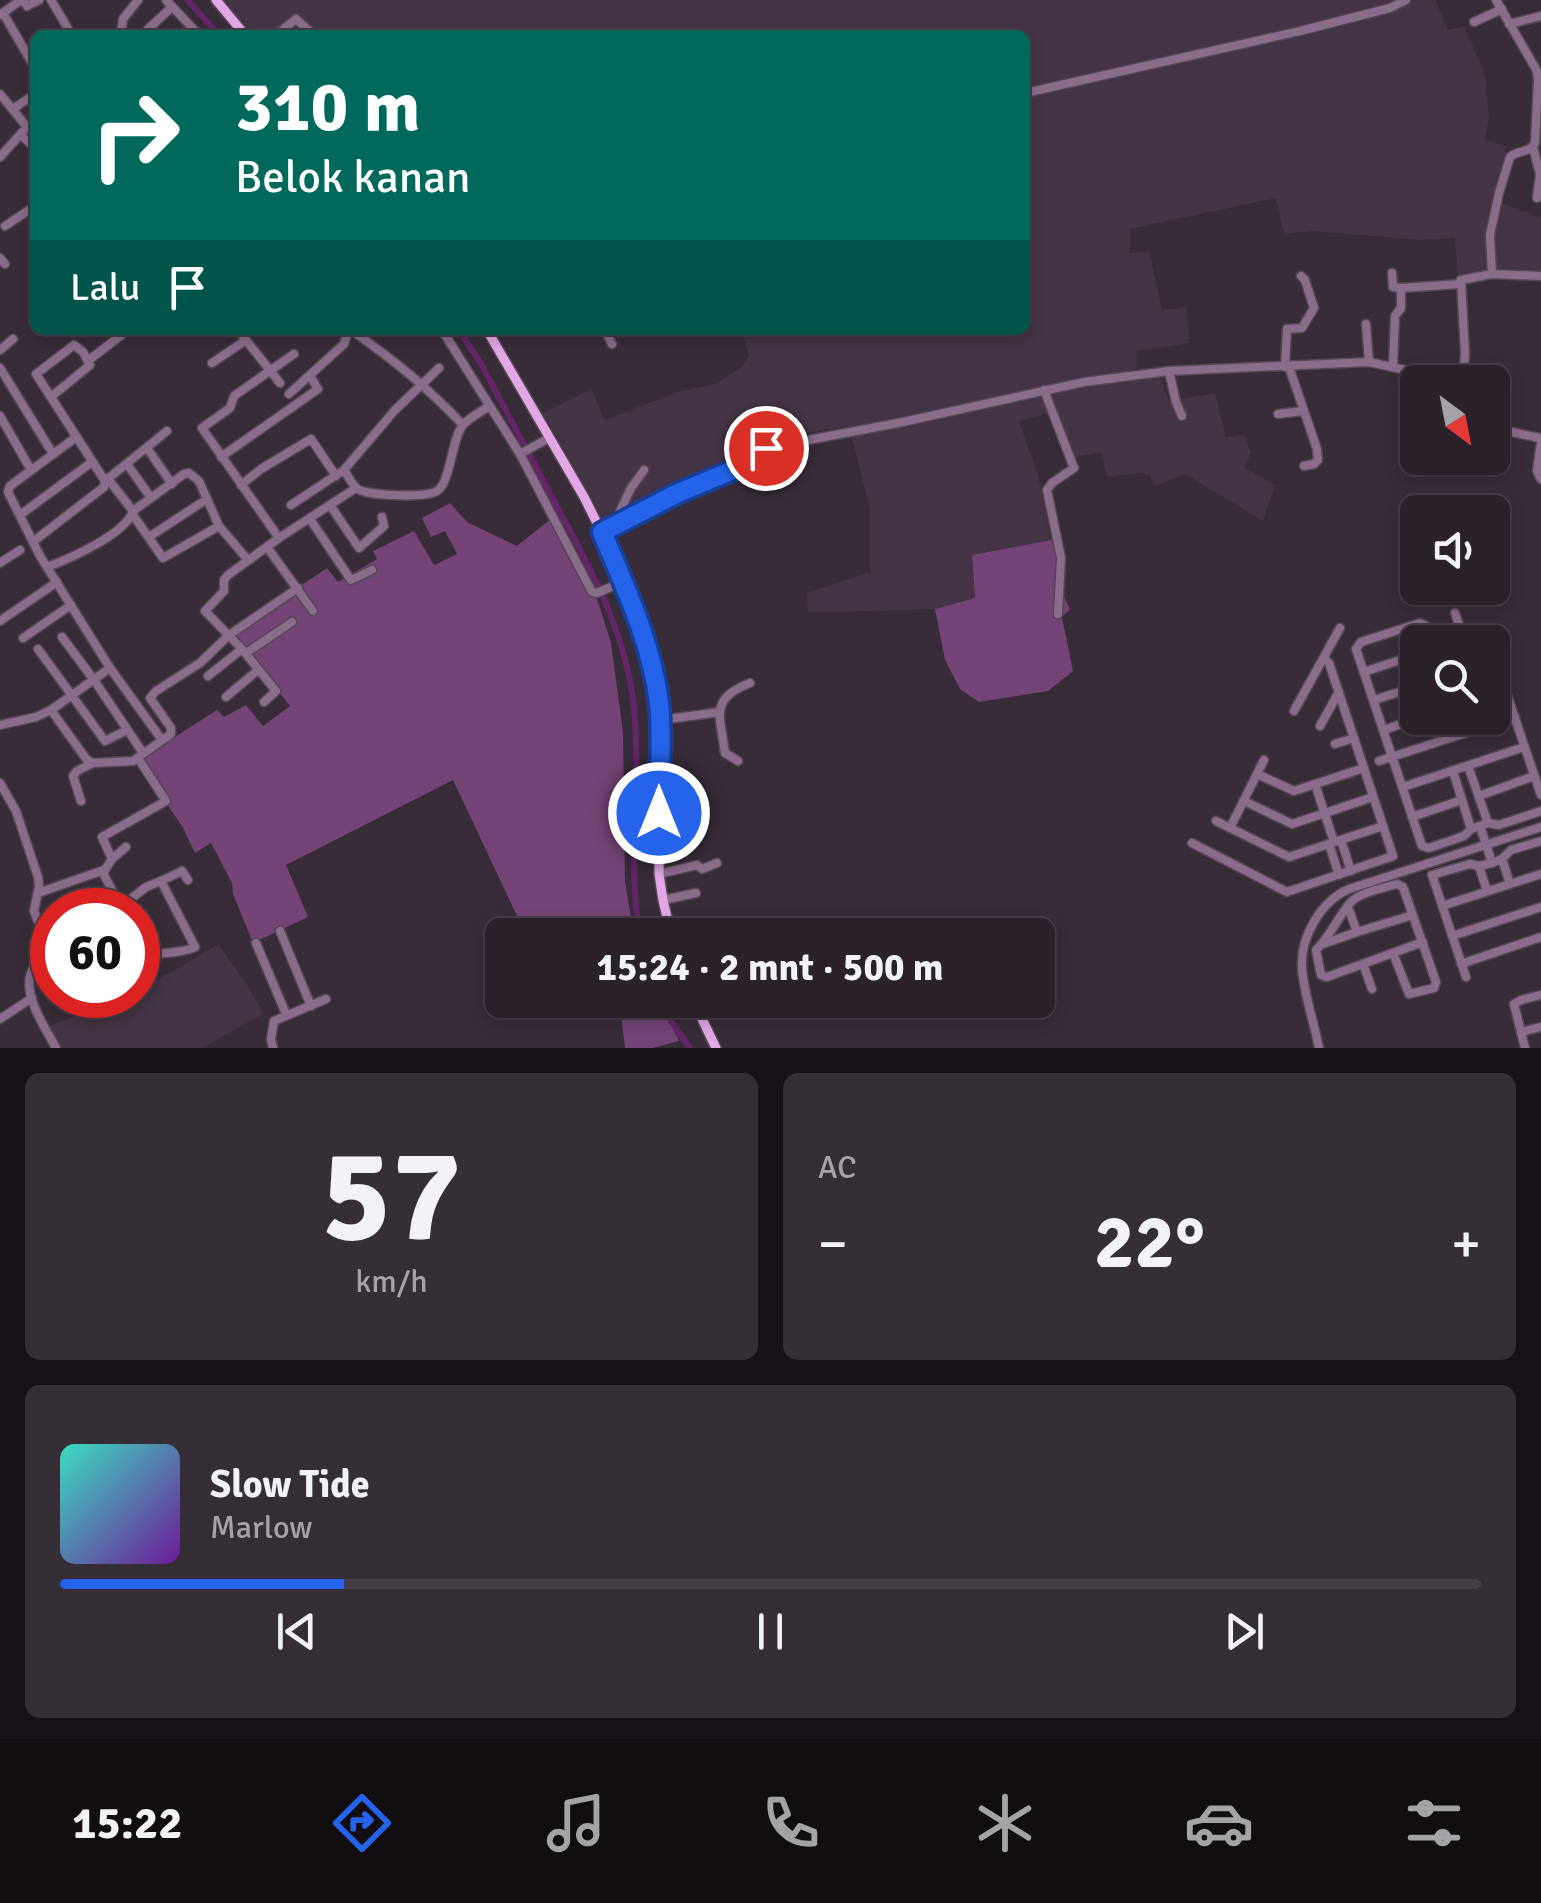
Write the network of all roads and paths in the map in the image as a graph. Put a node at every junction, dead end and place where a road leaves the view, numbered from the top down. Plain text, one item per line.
1 (22, 0) edge
2 (39, 0) edge
3 (50, 0) edge
4 (138, 0) edge
5 (216, 0) edge
6 (1406, 0) edge
7 (169, 3) edge
8 (1499, 4) edge
9 (2, 14) edge
10 (1541, 16) edge
11 (1474, 22) dead end
12 (1509, 24) junction
13 (69, 30) edge
14 (122, 30) edge
15 (147, 30) dead end
16 (194, 30) edge
17 (241, 30) edge
18 (282, 30) edge
19 (308, 30) edge
20 (30, 60) edge
21 (1030, 91) edge
22 (30, 97) edge
23 (1, 98) edge
24 (13, 109) junction
25 (21, 135) junction
26 (30, 143) edge
27 (1533, 147) junction
28 (0, 157) edge
29 (1537, 198) dead end
30 (30, 209) edge
31 (6, 226) dead end
32 (1392, 273) dead end
33 (1492, 274) junction
34 (1301, 276) dead end
35 (1541, 276) edge
36 (1460, 284) junction
37 (1400, 288) junction
38 (1366, 324) dead end
39 (122, 335) edge
40 (242, 335) edge
41 (348, 335) edge
42 (357, 335) edge
43 (445, 335) edge
44 (490, 335) edge
45 (608, 335) edge
46 (13, 338) dead end
47 (246, 340) junction
48 (612, 344) dead end
49 (0, 350) edge
50 (294, 354) dead end
51 (89, 360) junction
52 (1369, 362) junction
53 (212, 364) dead end
54 (1464, 365) edge
55 (1392, 366) junction
56 (1287, 367) junction
57 (0, 368) edge
58 (439, 368) dead end
59 (1400, 368) edge
60 (270, 370) junction
61 (1169, 371) junction
62 (310, 376) junction
63 (4, 383) edge
64 (280, 383) dead end
65 (423, 384) junction
66 (1044, 390) junction
67 (288, 394) dead end
68 (50, 398) junction
69 (490, 406) junction
70 (1302, 412) junction
71 (1278, 414) dead end
72 (0, 416) edge
73 (1182, 416) dead end
74 (462, 425) junction
75 (167, 430) dead end
76 (1510, 432) edge
77 (75, 438) junction
78 (546, 440) junction
79 (1541, 440) edge
80 (147, 448) junction
81 (522, 453) junction
82 (54, 454) junction
83 (221, 457) junction
84 (92, 462) junction
85 (127, 464) junction
86 (1304, 466) dead end
87 (31, 470) junction
88 (644, 470) dead end
89 (340, 473) junction
90 (1541, 478) edge
91 (106, 480) junction
92 (172, 484) junction
93 (240, 485) junction
94 (356, 488) junction
95 (151, 498) junction
96 (207, 499) junction
97 (291, 505) dead end
98 (330, 505) junction
99 (133, 513) junction
100 (20, 515) junction
101 (382, 518) dead end
102 (310, 520) junction
103 (219, 526) junction
104 (613, 526) junction
105 (602, 532) junction
106 (148, 537) junction
107 (278, 538) junction
108 (34, 541) junction
109 (267, 547) junction
110 (20, 550) dead end
111 (248, 560) junction
112 (0, 563) edge
113 (47, 567) junction
114 (372, 570) dead end
115 (57, 582) junction
116 (620, 583) junction
117 (298, 588) junction
118 (71, 605) junction
119 (313, 611) dead end
120 (1455, 613) dead end
121 (1058, 614) dead end
122 (0, 621) edge
123 (292, 622) dead end
124 (1459, 625) edge
125 (1340, 628) dead end
126 (1400, 629) edge
127 (228, 635) junction
128 (23, 638) dead end
129 (62, 638) dead end
130 (38, 650) dead end
131 (244, 651) junction
132 (1324, 658) junction
133 (1400, 660) edge
134 (110, 668) junction
135 (258, 670) junction
136 (1364, 672) junction
137 (208, 676) dead end
138 (94, 680) junction
139 (750, 682) dead end
140 (1339, 692) junction
141 (1400, 692) edge
142 (71, 695) junction
143 (226, 697) dead end
144 (1510, 699) edge
145 (1374, 700) junction
146 (264, 702) dead end
147 (51, 710) junction
148 (1294, 711) dead end
149 (720, 712) junction
150 (1516, 718) junction
151 (661, 720) junction
152 (1400, 724) edge
153 (0, 725) edge
154 (1320, 726) dead end
155 (127, 730) junction
156 (1384, 730) junction
157 (1354, 738) junction
158 (162, 740) junction
159 (108, 741) junction
160 (1335, 744) dead end
161 (1524, 748) junction
162 (141, 755) junction
163 (1393, 757) junction
164 (738, 761) dead end
165 (1379, 761) dead end
166 (95, 763) junction
167 (1468, 766) junction
168 (1364, 768) junction
169 (1453, 771) junction
170 (1534, 776) junction
171 (0, 783) edge
172 (1315, 784) junction
173 (1403, 788) junction
174 (1541, 795) edge
175 (1478, 796) junction
176 (1373, 797) junction
177 (1462, 800) junction
178 (81, 801) dead end
179 (1244, 801) junction
180 (1541, 811) edge
181 (1325, 813) junction
182 (1412, 817) junction
183 (1216, 822) dead end
184 (1383, 826) junction
185 (1480, 826) junction
186 (1541, 827) edge
187 (1230, 828) junction
188 (1541, 840) edge
189 (1192, 842) dead end
190 (1335, 842) junction
191 (1485, 846) junction
192 (126, 847) dead end
193 (1502, 859) junction
194 (112, 860) junction
195 (1492, 863) junction
196 (717, 864) dead end
197 (1479, 866) junction
198 (104, 870) junction
199 (1344, 873) junction
200 (659, 874) junction
201 (1541, 874) edge
202 (188, 880) dead end
203 (161, 881) junction
204 (1510, 884) junction
205 (38, 888) edge
206 (52, 888) edge
207 (109, 888) edge
208 (145, 888) edge
209 (1349, 889) junction
210 (1487, 891) junction
211 (696, 893) dead end
212 (662, 900) junction
213 (1442, 906) junction
214 (1348, 907) junction
215 (1541, 907) edge
216 (1322, 911) junction
217 (1412, 915) junction
218 (667, 918) edge
219 (1338, 922) junction
220 (280, 932) dead end
221 (1357, 932) junction
222 (1452, 936) junction
223 (1541, 937) edge
224 (1423, 942) junction
225 (256, 943) dead end
226 (1322, 944) junction
227 (1393, 953) junction
228 (160, 954) edge
229 (1363, 964) junction
230 (1461, 964) junction
231 (1466, 977) dead end
232 (1372, 988) dead end
233 (1541, 995) edge
234 (30, 999) edge
235 (326, 999) dead end
236 (311, 1006) junction
237 (286, 1014) junction
238 (42, 1018) edge
239 (701, 1018) edge
240 (0, 1019) edge
241 (1541, 1028) edge
242 (1521, 1032) junction
243 (56, 1048) edge
244 (273, 1048) edge
245 (716, 1048) edge
246 (1320, 1048) edge
247 (1525, 1048) edge

1 - 2 street
1 - 9 street
3 - 13 street
4 - 14 street
5 - 17 main road
6 - 21 street
7 - 15 street
7 - 16 street
8 - 11 street
8 - 12 street
9 - 20 street
10 - 12 street
12 - 27 street
18 - 19 street
22 - 24 street
23 - 24 street
24 - 25 street
25 - 26 street
25 - 28 street
27 - 29 street
27 - 33 street
30 - 31 street
32 - 37 street
33 - 35 street
33 - 36 street
34 - 56 street
36 - 37 street
36 - 54 street
37 - 55 street
38 - 52 street
39 - 51 street
40 - 47 street
41 - 62 street
42 - 65 street
43 - 69 street
44 - 78 main road
45 - 48 street
46 - 49 street
47 - 53 street
47 - 60 street
50 - 60 street
51 - 68 street
51 - 68 street
52 - 55 street
52 - 56 street
55 - 59 street
56 - 61 street
56 - 70 street
57 - 63 street
58 - 65 street
60 - 64 street
60 - 83 street
61 - 66 street
61 - 73 street
62 - 67 street
62 - 83 street
63 - 82 street
65 - 74 street
65 - 89 street
66 - 104 street
66 - 121 street
68 - 77 street
69 - 74 street
69 - 81 street
70 - 71 street
70 - 86 street
72 - 87 street
74 - 94 street
75 - 80 street
76 - 79 street
77 - 82 street
77 - 84 street
78 - 81 street
78 - 105 main road
79 - 90 street
80 - 85 street
80 - 92 street
81 - 116 street
82 - 87 street
83 - 93 street
84 - 91 street
84 - 100 street
85 - 91 street
85 - 95 street
87 - 100 street
88 - 104 street
89 - 93 street
89 - 94 street
89 - 97 street
91 - 99 street
91 - 108 street
92 - 95 street
92 - 96 street
93 - 107 street
94 - 98 street
95 - 99 street
96 - 103 street
96 - 106 street
98 - 101 street
98 - 102 street
99 - 106 street
99 - 113 street
100 - 108 street
102 - 107 street
102 - 114 street
103 - 106 street
103 - 111 street
104 - 105 street
105 - 116 main road
107 - 109 street
108 - 113 street
109 - 111 street
109 - 117 street
110 - 112 street
111 - 127 street
113 - 115 street
115 - 118 street
115 - 122 street
116 - 151 main road
117 - 119 street
117 - 127 street
118 - 128 street
118 - 134 street
120 - 124 street
123 - 131 street
125 - 132 street
126 - 136 street
127 - 131 street
127 - 158 street
129 - 138 street
130 - 142 street
131 - 135 street
131 - 137 street
132 - 140 street
132 - 148 street
133 - 136 street
134 - 138 street
134 - 158 street
135 - 143 street
135 - 146 street
136 - 145 street
138 - 142 street
138 - 155 street
139 - 149 street
140 - 154 street
140 - 157 street
141 - 145 street
142 - 147 street
142 - 159 street
144 - 150 street
145 - 156 street
147 - 153 street
147 - 166 street
149 - 151 street
149 - 164 street
150 - 161 street
150 - 163 street
151 - 200 main road
152 - 156 street
155 - 159 street
155 - 162 street
156 - 163 street
157 - 160 street
157 - 168 street
158 - 162 street
159 - 166 street
161 - 167 street
161 - 170 street
162 - 166 street
162 - 194 street
163 - 165 street
163 - 173 street
166 - 178 street
167 - 169 street
167 - 175 street
168 - 172 street
168 - 176 street
169 - 173 street
169 - 177 street
170 - 174 street
170 - 175 street
171 - 205 street
172 - 179 street
172 - 181 street
173 - 182 street
175 - 185 street
176 - 181 street
176 - 184 street
177 - 182 street
177 - 185 street
179 - 181 street
179 - 187 street
180 - 185 street
181 - 190 street
182 - 185 street
183 - 187 street
184 - 190 street
184 - 199 street
185 - 191 street
186 - 191 street
187 - 190 street
188 - 193 street
189 - 199 street
190 - 199 street
191 - 195 street
191 - 209 street
192 - 194 street
193 - 195 street
193 - 204 street
194 - 198 street
195 - 197 street
196 - 200 street
197 - 210 street
197 - 213 street
198 - 206 street
198 - 207 street
199 - 209 street
200 - 212 main road
201 - 204 street
202 - 203 street
203 - 208 street
203 - 228 street
204 - 210 street
209 - 216 street
210 - 213 street
211 - 212 street
212 - 218 main road
213 - 222 street
214 - 217 street
214 - 219 street
214 - 221 street
215 - 222 street
216 - 219 street
216 - 246 street
217 - 221 street
217 - 224 street
219 - 226 street
220 - 236 street
221 - 226 street
222 - 230 street
223 - 230 street
224 - 227 street
224 - 227 street
225 - 237 street
226 - 229 street
227 - 229 street
229 - 232 street
230 - 231 street
233 - 242 street
234 - 240 street
235 - 236 street
236 - 237 street
237 - 244 street
238 - 243 street
239 - 245 main road
241 - 242 street
242 - 247 street

